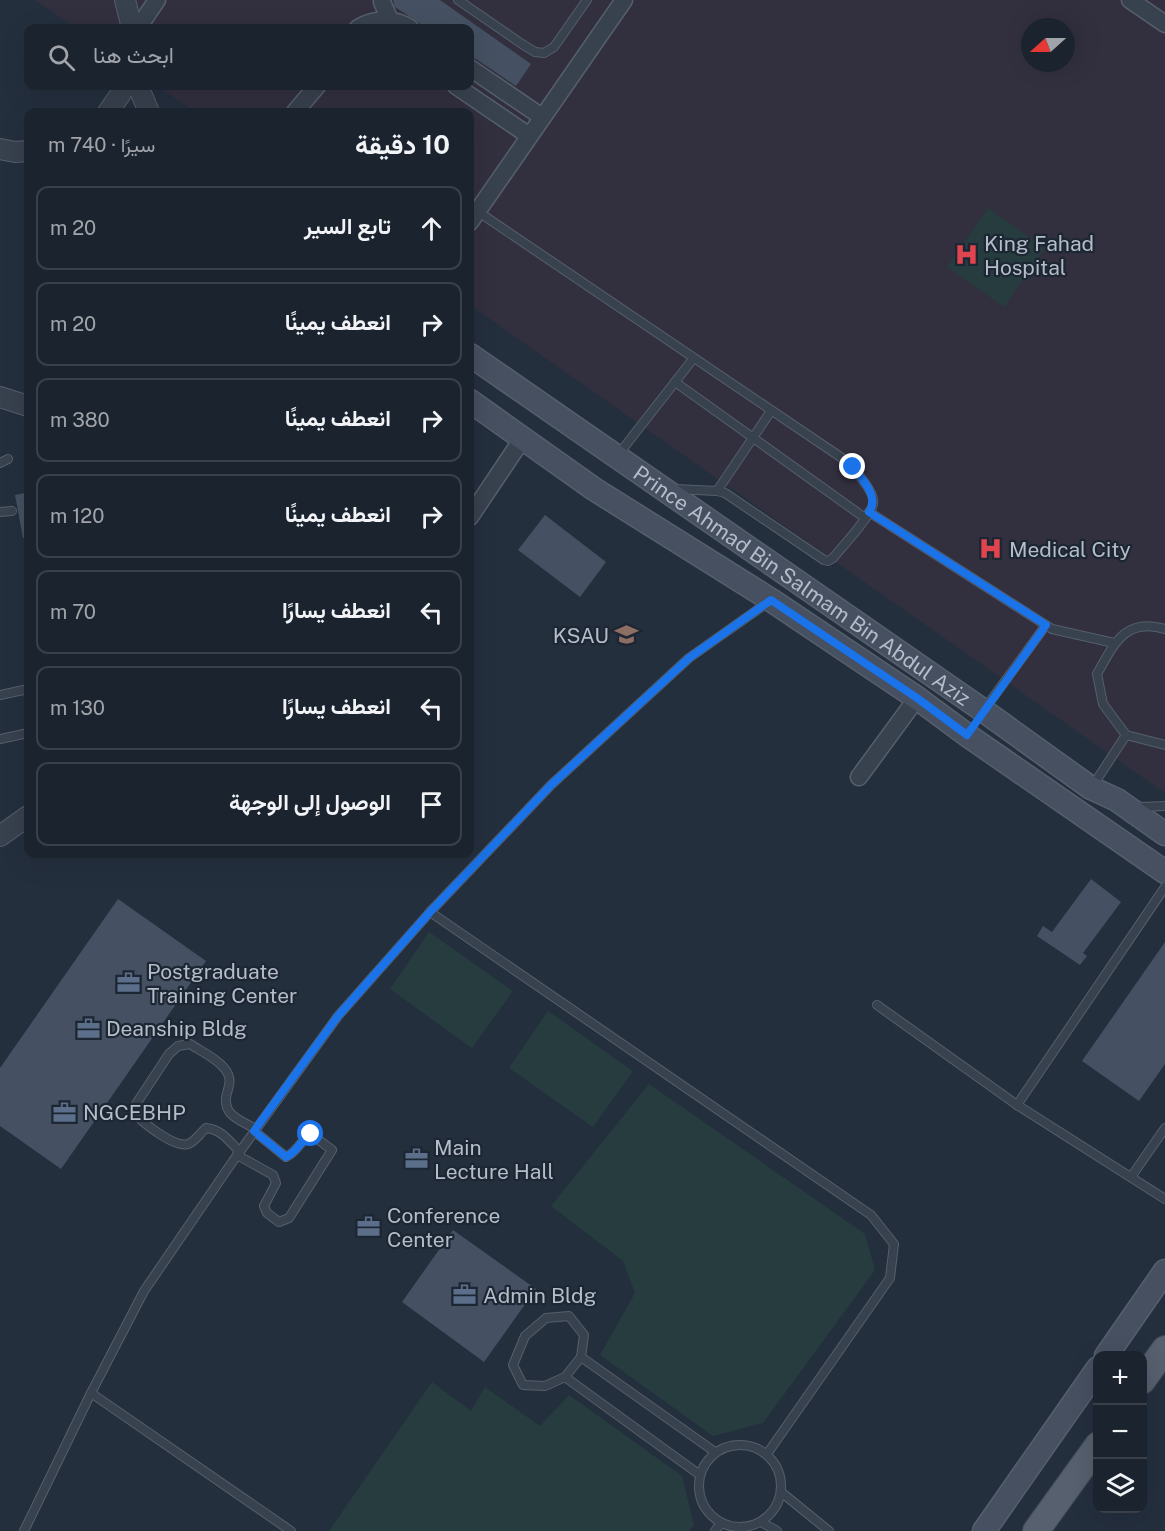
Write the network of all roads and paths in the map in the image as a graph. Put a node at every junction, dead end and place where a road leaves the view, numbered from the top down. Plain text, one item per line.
1 (125, 0) edge
2 (158, 0) edge
3 (458, 0) edge
4 (587, 0) edge
5 (624, 0) edge
6 (1130, 0) edge
7 (382, 2) dead end
8 (390, 20) junction
9 (131, 24) edge
10 (141, 24) edge
11 (368, 24) edge
12 (400, 24) edge
13 (1165, 24) edge
14 (474, 71) edge
15 (122, 90) edge
16 (140, 90) edge
17 (314, 90) edge
18 (462, 90) edge
19 (111, 108) edge
20 (147, 108) edge
21 (298, 108) edge
22 (542, 117) junction
23 (528, 135) junction
24 (474, 216) edge
25 (474, 218) edge
26 (474, 358) edge
27 (693, 359) junction
28 (675, 382) junction
29 (0, 397) edge
30 (474, 404) edge
31 (24, 405) edge
32 (771, 411) junction
33 (753, 437) junction
34 (523, 438) junction
35 (618, 456) junction
36 (663, 489) junction
37 (717, 491) junction
38 (12, 511) dead end
39 (474, 511) edge
40 (0, 512) edge
41 (867, 515) junction
42 (771, 600) junction
43 (1046, 625) junction
44 (1165, 629) edge
45 (1114, 643) junction
46 (24, 690) edge
47 (0, 695) edge
48 (917, 698) junction
49 (984, 711) junction
50 (24, 734) edge
51 (967, 735) junction
52 (1126, 735) junction
53 (0, 739) edge
54 (1165, 745) edge
55 (859, 777) dead end
56 (1091, 788) junction
57 (1117, 800) junction
58 (1165, 806) edge
59 (24, 819) edge
60 (1165, 834) edge
61 (0, 836) edge
62 (1165, 872) edge
63 (1165, 887) edge
64 (430, 912) junction
65 (877, 1005) dead end
66 (1017, 1105) junction
67 (1165, 1128) edge
68 (255, 1130) junction
69 (238, 1154) junction
70 (1131, 1177) junction
71 (1165, 1199) edge
72 (1165, 1271) edge
73 (1165, 1349) edge
74 (1109, 1351) edge
75 (581, 1357) junction
76 (1093, 1375) edge
77 (1147, 1375) edge
78 (565, 1377) junction
79 (91, 1393) junction
80 (715, 1452) junction
81 (1093, 1452) edge
82 (767, 1454) junction
83 (700, 1475) junction
84 (782, 1492) junction
85 (761, 1522) junction
86 (721, 1523) junction
87 (24, 1531) edge
88 (291, 1531) edge
89 (715, 1531) edge
90 (777, 1531) edge
91 (829, 1531) edge
92 (984, 1531) edge
93 (1036, 1531) edge

1 - 9 street
2 - 10 street
3 - 4 lane
5 - 22 street
6 - 13 street
7 - 8 street
8 - 11 street
8 - 12 street
14 - 22 street
15 - 19 street
16 - 20 street
17 - 21 street
18 - 23 street
22 - 23 street
23 - 24 street
25 - 27 lane
26 - 35 main road, Prince Ahmad Bin Salmam Bin Abdul Aziz
27 - 28 lane
27 - 32 lane
28 - 33 lane
28 - 35 lane
29 - 31 street
30 - 34 main road, Prince Ahmad Bin Salmam Bin Abdul Aziz
32 - 33 lane
32 - 41 lane
33 - 37 lane
33 - 41 lane
34 - 39 street
34 - 42 main road, Prince Ahmad Bin Salmam Bin Abdul Aziz
35 - 36 main road, Prince Ahmad Bin Salmam Bin Abdul Aziz
36 - 37 lane
36 - 49 main road, Prince Ahmad Bin Salmam Bin Abdul Aziz
37 - 41 lane
38 - 40 lane
41 - 43 lane
42 - 48 main road, Prince Ahmad Bin Salmam Bin Abdul Aziz
42 - 64 lane
43 - 45 lane
43 - 49 lane
44 - 45 lane
45 - 52 lane
46 - 47 lane
48 - 51 main road, Prince Ahmad Bin Salmam Bin Abdul Aziz
48 - 55 street
49 - 51 main road
49 - 56 main road, Prince Ahmad Bin Salmam Bin Abdul Aziz
50 - 53 lane
51 - 62 main road, Prince Ahmad Bin Salmam Bin Abdul Aziz
52 - 54 lane
52 - 56 lane
56 - 57 main road, Prince Ahmad Bin Salmam Bin Abdul Aziz
57 - 58 lane
57 - 60 main road, Prince Ahmad Bin Salmam Bin Abdul Aziz
59 - 61 street
63 - 66 lane
64 - 68 lane
64 - 82 lane
65 - 66 lane
66 - 70 lane
67 - 70 lane
68 - 69 lane
68 - 69 lane
68 - 69 lane
69 - 79 lane
70 - 71 lane
72 - 74 main road
73 - 77 main road
75 - 78 lane
75 - 78 lane
75 - 80 lane
76 - 92 main road
78 - 83 lane
79 - 87 lane
79 - 88 lane
80 - 82 lane
80 - 83 lane
81 - 93 main road
82 - 84 lane
83 - 86 lane
84 - 85 lane
84 - 91 lane
85 - 86 lane
85 - 90 lane
86 - 89 lane

